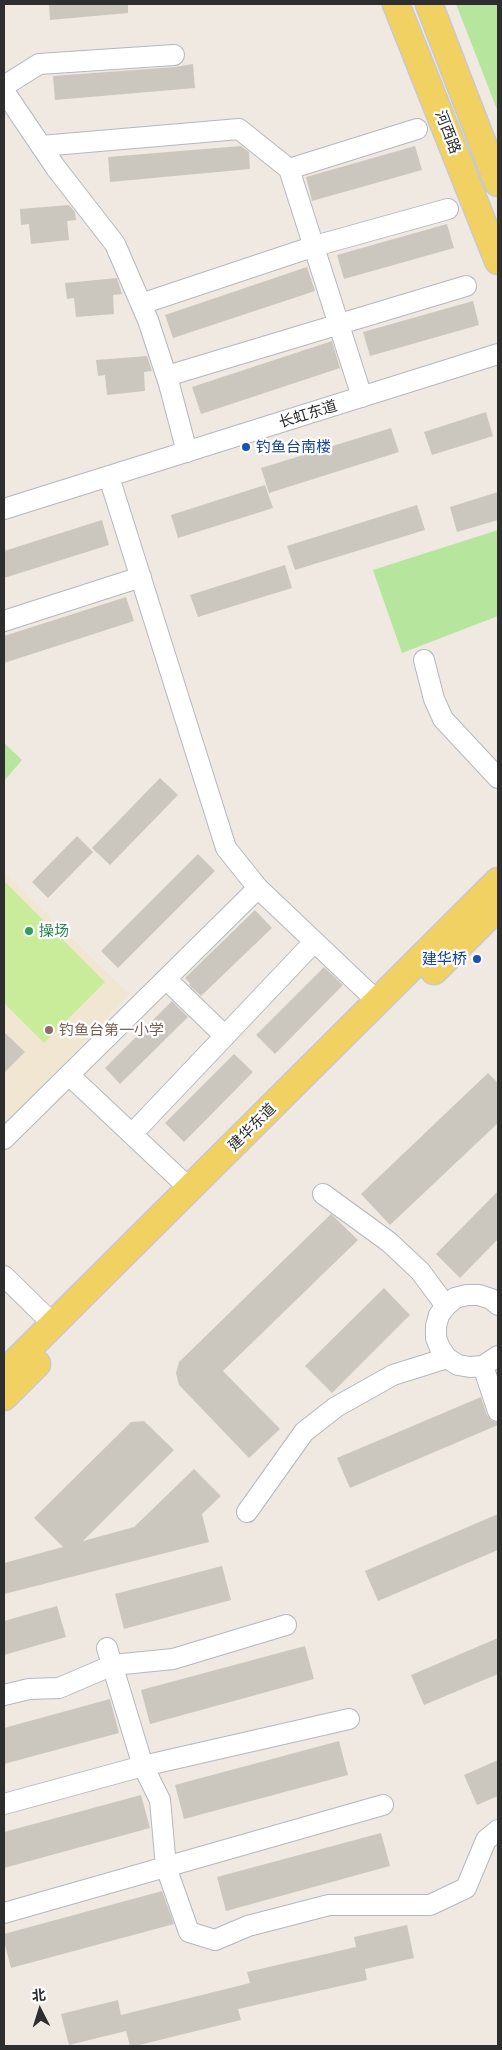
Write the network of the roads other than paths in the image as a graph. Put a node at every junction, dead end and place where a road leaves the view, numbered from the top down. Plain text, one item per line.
1 (396, 4) edge
2 (429, 4) edge
3 (174, 55) dead end
4 (4, 86) edge
5 (4, 91) edge
6 (417, 129) dead end
7 (41, 146) junction
8 (289, 169) junction
9 (498, 183) edge
10 (448, 209) dead end
11 (315, 246) junction
12 (498, 261) edge
13 (466, 286) dead end
14 (141, 304) junction
15 (339, 325) junction
16 (498, 354) edge
17 (167, 376) junction
18 (362, 397) junction
19 (187, 452) junction
20 (109, 477) junction
21 (4, 510) edge
22 (141, 577) junction
23 (4, 621) edge
24 (424, 660) dead end
25 (498, 778) edge
26 (498, 880) edge
27 (258, 888) junction
28 (498, 907) edge
29 (314, 942) junction
30 (166, 979) junction
31 (378, 1002) junction
32 (225, 1036) junction
33 (69, 1075) junction
34 (132, 1134) junction
35 (4, 1139) edge
36 (190, 1189) junction
37 (324, 1194) dead end
38 (4, 1276) edge
39 (498, 1305) edge
40 (446, 1306) junction
41 (53, 1324) junction
42 (447, 1358) junction
43 (491, 1361) edge
44 (4, 1373) edge
45 (4, 1397) edge
46 (498, 1411) edge
47 (247, 1512) dead end
48 (286, 1625) dead end
49 (110, 1656) junction
50 (4, 1695) edge
51 (349, 1719) dead end
52 (143, 1766) junction
53 (4, 1804) edge
54 (383, 1805) dead end
55 (498, 1830) edge
56 (166, 1866) junction
57 (4, 1912) edge

1 - 12 main road, 河西路
2 - 9 main road, 河西路
3 - 4 street
5 - 7 street
6 - 8 street
7 - 8 street
7 - 14 street
8 - 11 street
10 - 11 street
11 - 14 street
11 - 15 street
13 - 15 street
14 - 17 street
15 - 17 street
15 - 18 street
16 - 18 street, 长虹东道
17 - 19 street
18 - 19 street, 长虹东道
19 - 20 street, 长虹东道
20 - 21 street, 长虹东道
20 - 22 street
22 - 23 street
22 - 27 street
24 - 25 street
26 - 31 main road, 建华东道
27 - 29 street
27 - 30 street
28 - 45 main road, 建华东道
29 - 31 street
29 - 32 street
30 - 32 street
30 - 33 street
31 - 36 main road, 建华东道
32 - 34 street
33 - 34 street
33 - 35 street
34 - 36 street
36 - 41 main road, 建华东道
37 - 40 street
38 - 41 street
39 - 40 street
40 - 42 street
41 - 44 main road, 建华东道
42 - 43 street
42 - 47 street
43 - 46 street
48 - 49 street
49 - 50 street
49 - 52 street
51 - 52 street
52 - 53 street
52 - 56 street
54 - 56 street
55 - 56 street
56 - 57 street

